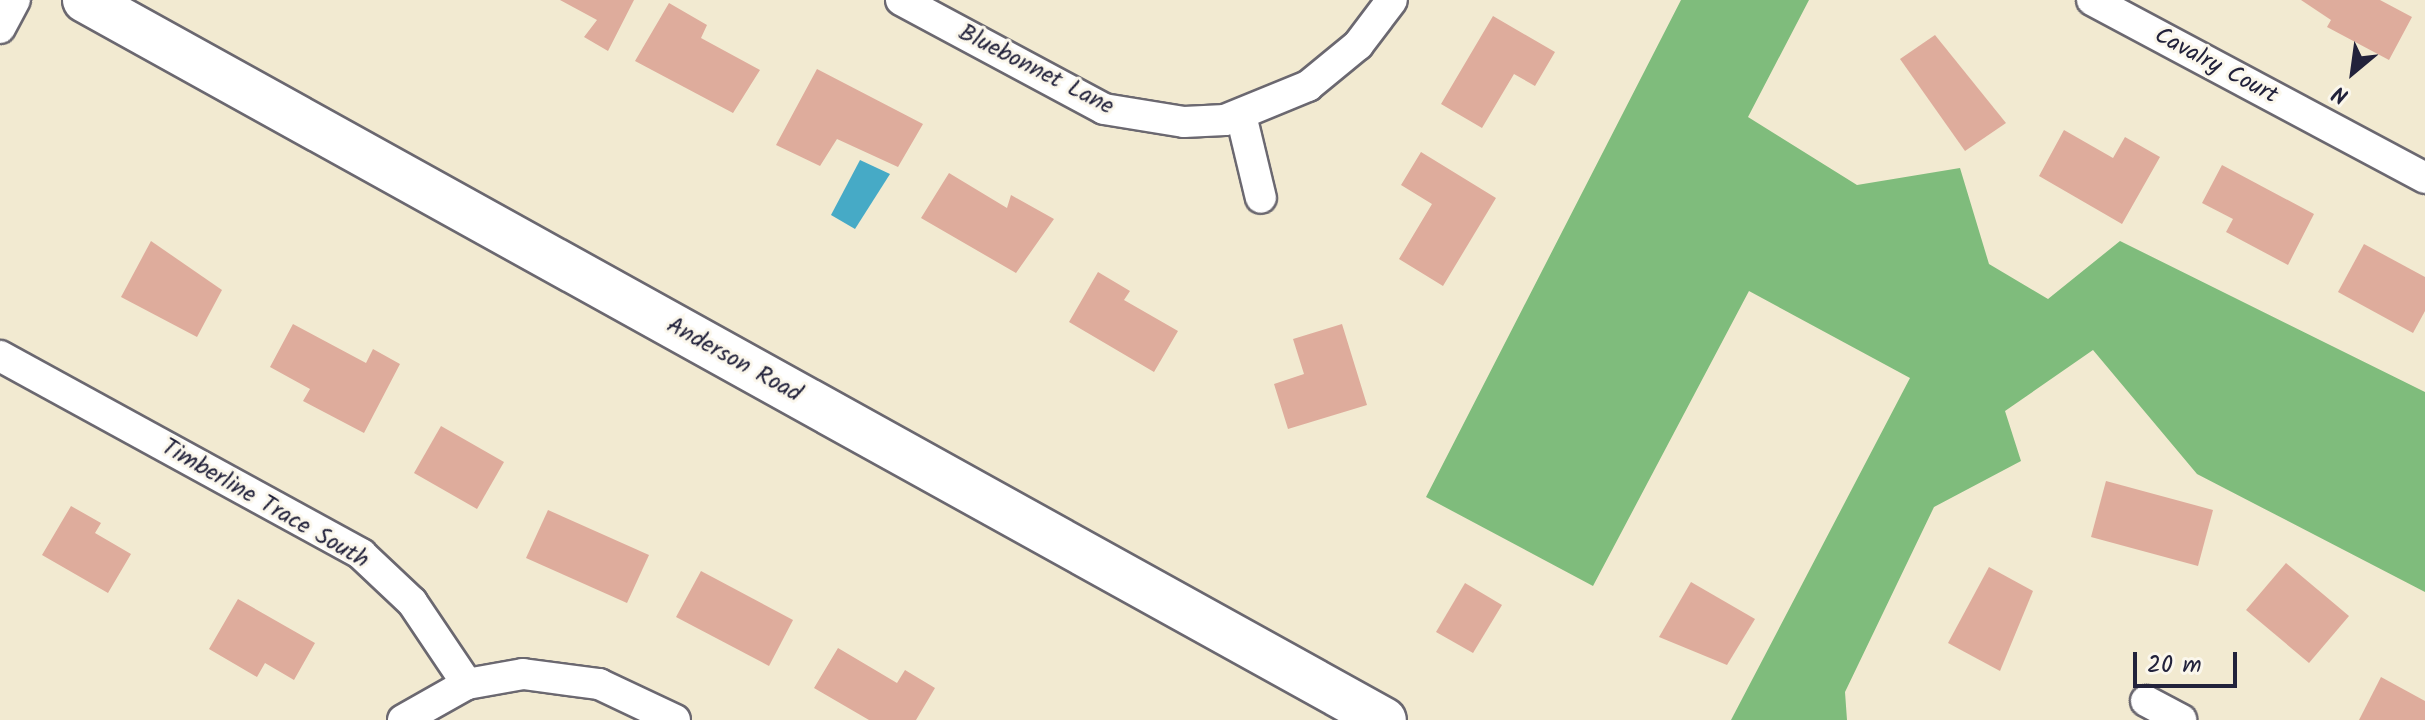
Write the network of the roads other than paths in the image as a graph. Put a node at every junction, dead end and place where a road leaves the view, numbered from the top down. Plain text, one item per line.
1 (15, 0) edge
2 (85, 0) edge
3 (901, 0) edge
4 (1392, 0) edge
5 (2092, 0) edge
6 (0, 28) edge
7 (1233, 117) junction
8 (2425, 178) edge
9 (1261, 198) dead end
10 (0, 356) edge
11 (467, 684) junction
12 (2146, 701) dead end
13 (403, 720) edge
14 (675, 720) edge
15 (1384, 720) edge
16 (2181, 720) edge

1 - 6 street
2 - 15 street, Anderson Road
3 - 7 street, Bluebonnet Lane
4 - 7 street
5 - 8 street, Cavalry Court
7 - 9 street
10 - 11 street, Timberline Trace South
11 - 13 street
11 - 14 street
12 - 16 street

